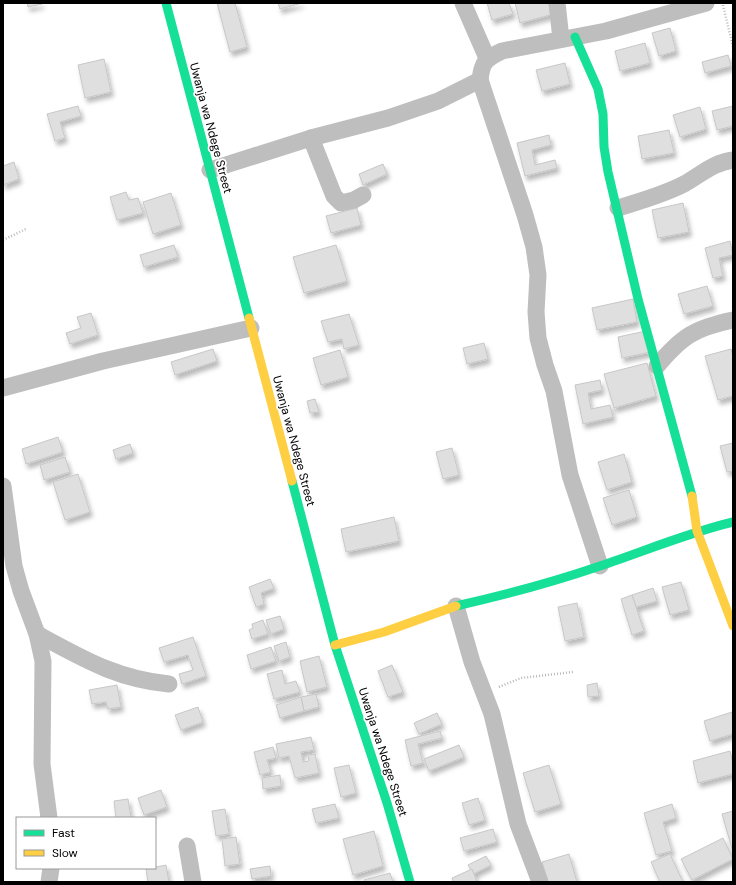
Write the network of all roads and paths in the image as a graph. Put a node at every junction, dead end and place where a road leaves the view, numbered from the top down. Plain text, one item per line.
1 (166, 3) edge
2 (463, 3) edge
3 (557, 3) edge
4 (706, 3) edge
5 (722, 3) edge
6 (568, 38) junction
7 (733, 47) edge
8 (487, 58) junction
9 (480, 80) junction
10 (311, 138) junction
11 (733, 160) edge
12 (210, 170) junction
13 (362, 195) dead end
14 (618, 208) junction
15 (26, 229) dead end
16 (3, 240) edge
17 (733, 320) edge
18 (251, 328) junction
19 (657, 366) junction
20 (3, 388) edge
21 (3, 486) edge
22 (733, 522) edge
23 (697, 531) junction
24 (600, 566) junction
25 (456, 606) junction
26 (733, 626) edge
27 (37, 634) junction
28 (334, 645) junction
29 (573, 672) dead end
30 (169, 684) dead end
31 (486, 697) junction
32 (49, 817) edge
33 (187, 846) dead end
34 (51, 869) edge
35 (49, 882) edge
36 (192, 882) edge
37 (410, 882) edge
38 (540, 882) edge

1 - 12 street, Uwanja wa Ndege Street
2 - 8 street
3 - 6 street
4 - 6 street
5 - 7 path
6 - 8 street
6 - 14 street
8 - 9 street
9 - 10 street
9 - 24 street
10 - 12 street
10 - 13 street
11 - 14 street
12 - 18 street, Uwanja wa Ndege Street
14 - 19 street
15 - 16 path
17 - 19 street
18 - 20 street
18 - 28 street, Uwanja wa Ndege Street
19 - 23 street
21 - 27 street
22 - 23 street
23 - 24 street
23 - 26 street
24 - 25 street
25 - 28 street
25 - 31 street
27 - 30 street
27 - 32 street
28 - 37 street, Uwanja wa Ndege Street
29 - 31 path
31 - 38 street
33 - 36 street
34 - 35 street

